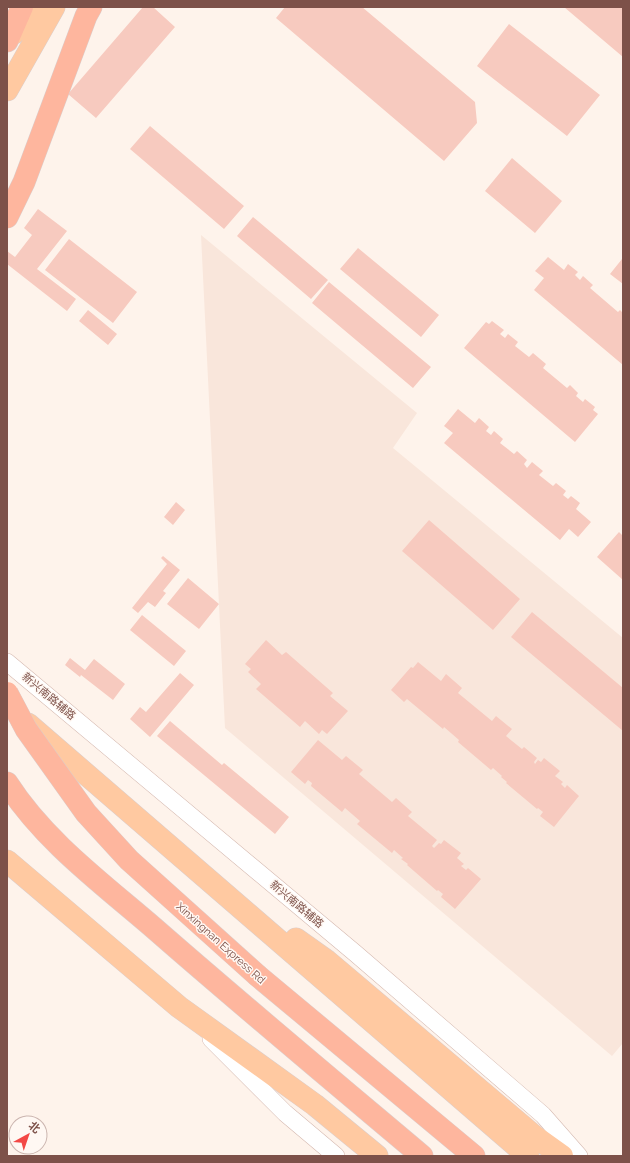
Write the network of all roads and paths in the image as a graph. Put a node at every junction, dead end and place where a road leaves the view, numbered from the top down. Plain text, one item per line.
1 (22, 7) edge
2 (34, 7) edge
3 (54, 7) edge
4 (91, 7) edge
5 (7, 42) edge
6 (7, 90) edge
7 (7, 217) edge
8 (7, 662) edge
9 (7, 693) edge
10 (7, 706) edge
11 (7, 783) edge
12 (183, 858) junction
13 (7, 861) edge
14 (179, 1007) junction
15 (336, 1156) edge
16 (377, 1156) edge
17 (422, 1156) edge
18 (474, 1156) edge
19 (528, 1156) edge
20 (562, 1156) edge
21 (579, 1156) edge

1 - 5 highway
2 - 5 main road
3 - 6 main road
4 - 7 highway
8 - 21 street, 新兴南路辅路
9 - 18 highway, Xinxingnan Express Rd, bridge
10 - 12 main road
11 - 17 highway
12 - 19 main road
12 - 20 main road
13 - 14 main road
14 - 15 street
14 - 16 main road

